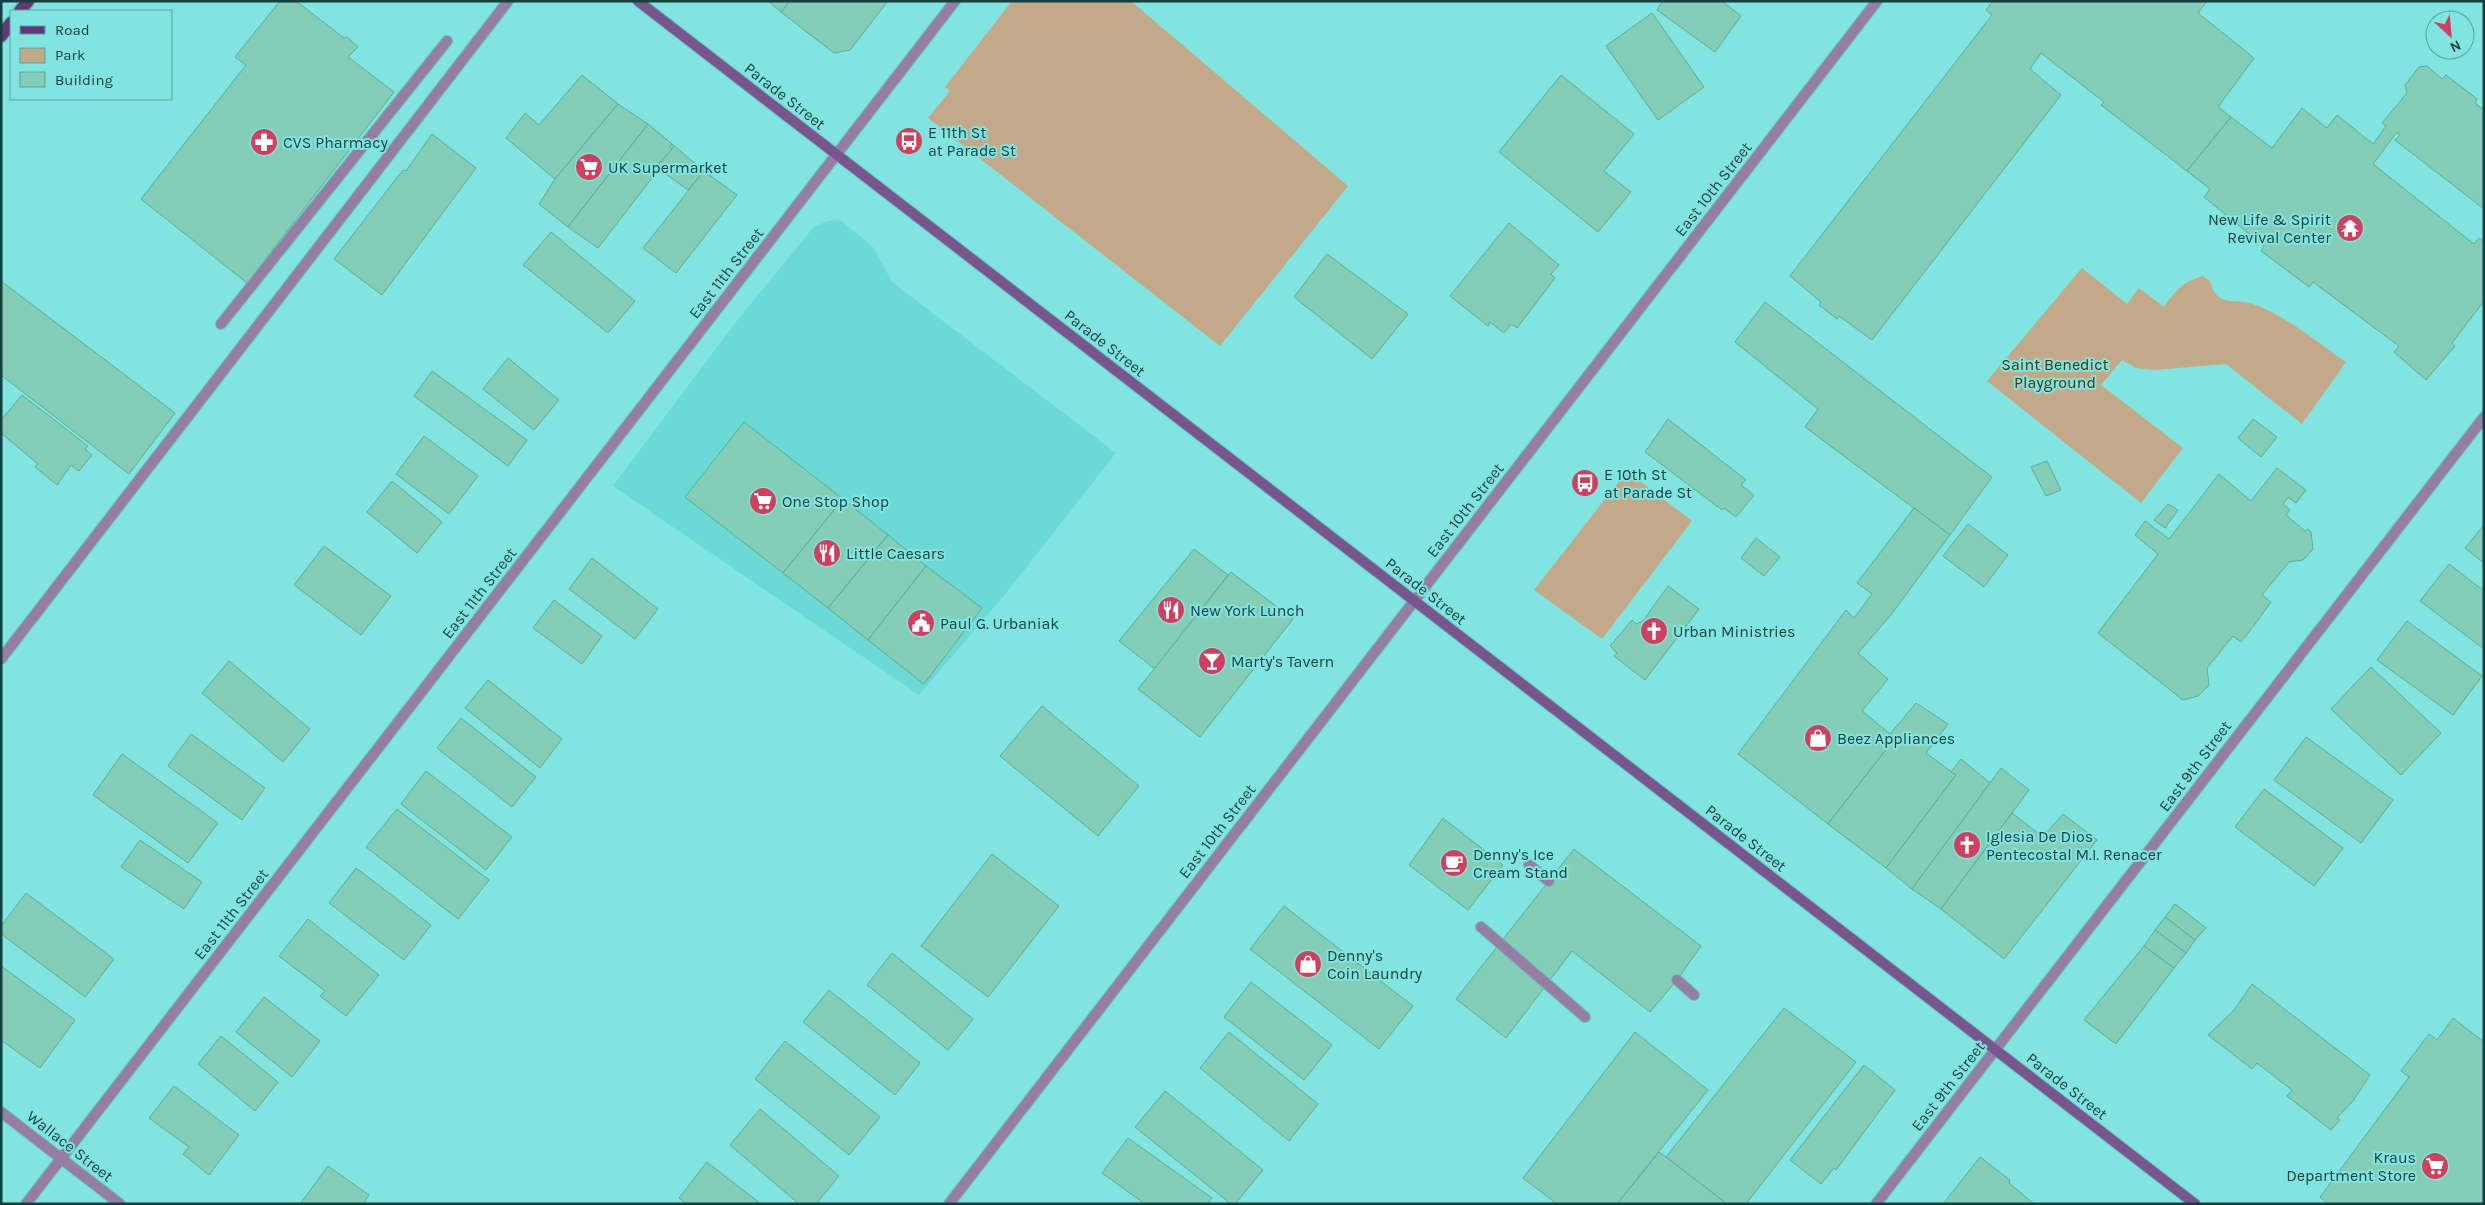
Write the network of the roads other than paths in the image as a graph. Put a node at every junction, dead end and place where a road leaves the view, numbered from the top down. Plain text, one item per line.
1 (508, 1) edge
2 (638, 1) edge
3 (955, 1) edge
4 (1877, 1) edge
5 (10, 24) edge
6 (1, 36) edge
7 (447, 41) dead end
8 (836, 155) junction
9 (221, 324) dead end
10 (2484, 417) edge
11 (1414, 600) junction
12 (1, 659) edge
13 (1529, 865) dead end
14 (1549, 881) dead end
15 (1481, 927) dead end
16 (1677, 980) dead end
17 (1694, 995) dead end
18 (1585, 1017) dead end
19 (1995, 1049) junction
20 (1, 1112) edge
21 (61, 1158) junction
22 (26, 1204) edge
23 (120, 1204) edge
24 (949, 1204) edge
25 (1876, 1204) edge
26 (2195, 1204) edge

1 - 12 street
2 - 8 main road, Parade Street
3 - 8 street, East 11th Street
4 - 11 street, East 10th Street
5 - 6 main road
7 - 9 street
8 - 11 main road, Parade Street
8 - 21 street, East 11th Street
10 - 19 street, East 9th Street
11 - 19 main road, Parade Street
11 - 24 street, East 10th Street
13 - 14 street
15 - 18 street
16 - 17 street
19 - 25 street, East 9th Street
19 - 26 main road, Parade Street
20 - 21 street, Wallace Street
21 - 22 street, East 11th Street
21 - 23 street, Wallace Street

